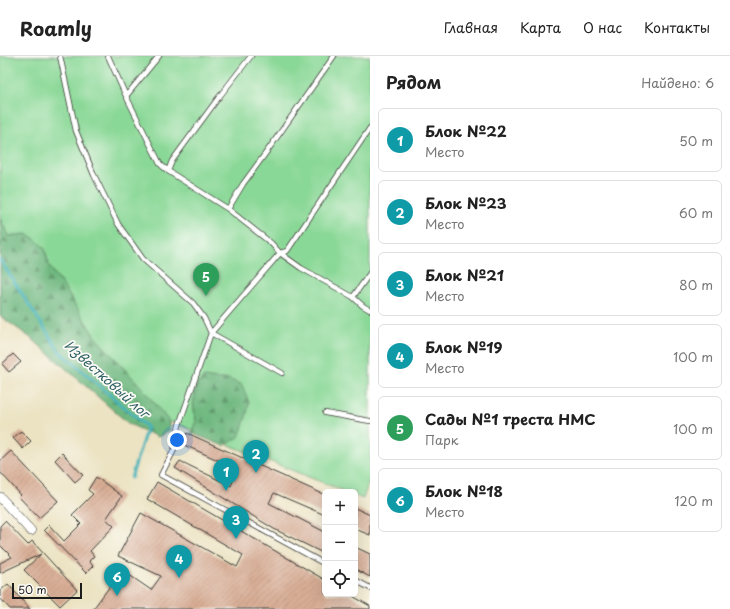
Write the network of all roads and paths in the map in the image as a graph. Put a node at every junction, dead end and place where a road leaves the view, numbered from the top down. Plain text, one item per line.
1 (60, 56) edge
2 (108, 56) edge
3 (159, 56) edge
4 (251, 56) edge
5 (334, 56) edge
6 (126, 96) junction
7 (370, 128) edge
8 (168, 171) junction
9 (228, 209) junction
10 (280, 254) junction
11 (370, 273) edge
12 (353, 297) junction
13 (370, 310) edge
14 (211, 333) junction
15 (282, 373) dead end
16 (325, 413) dead end
17 (370, 421) edge
18 (0, 497) edge
19 (32, 531) dead end
20 (322, 562) edge
21 (358, 582) edge
22 (370, 588) edge

1 - 14 lane
2 - 6 lane
3 - 6 lane
4 - 8 lane
5 - 9 lane
6 - 8 lane
7 - 10 lane
8 - 9 lane
9 - 10 lane
10 - 12 lane
10 - 14 lane
11 - 12 lane
12 - 13 lane
14 - 15 lane
14 - 20 lane
16 - 17 lane
18 - 19 street
21 - 22 lane

